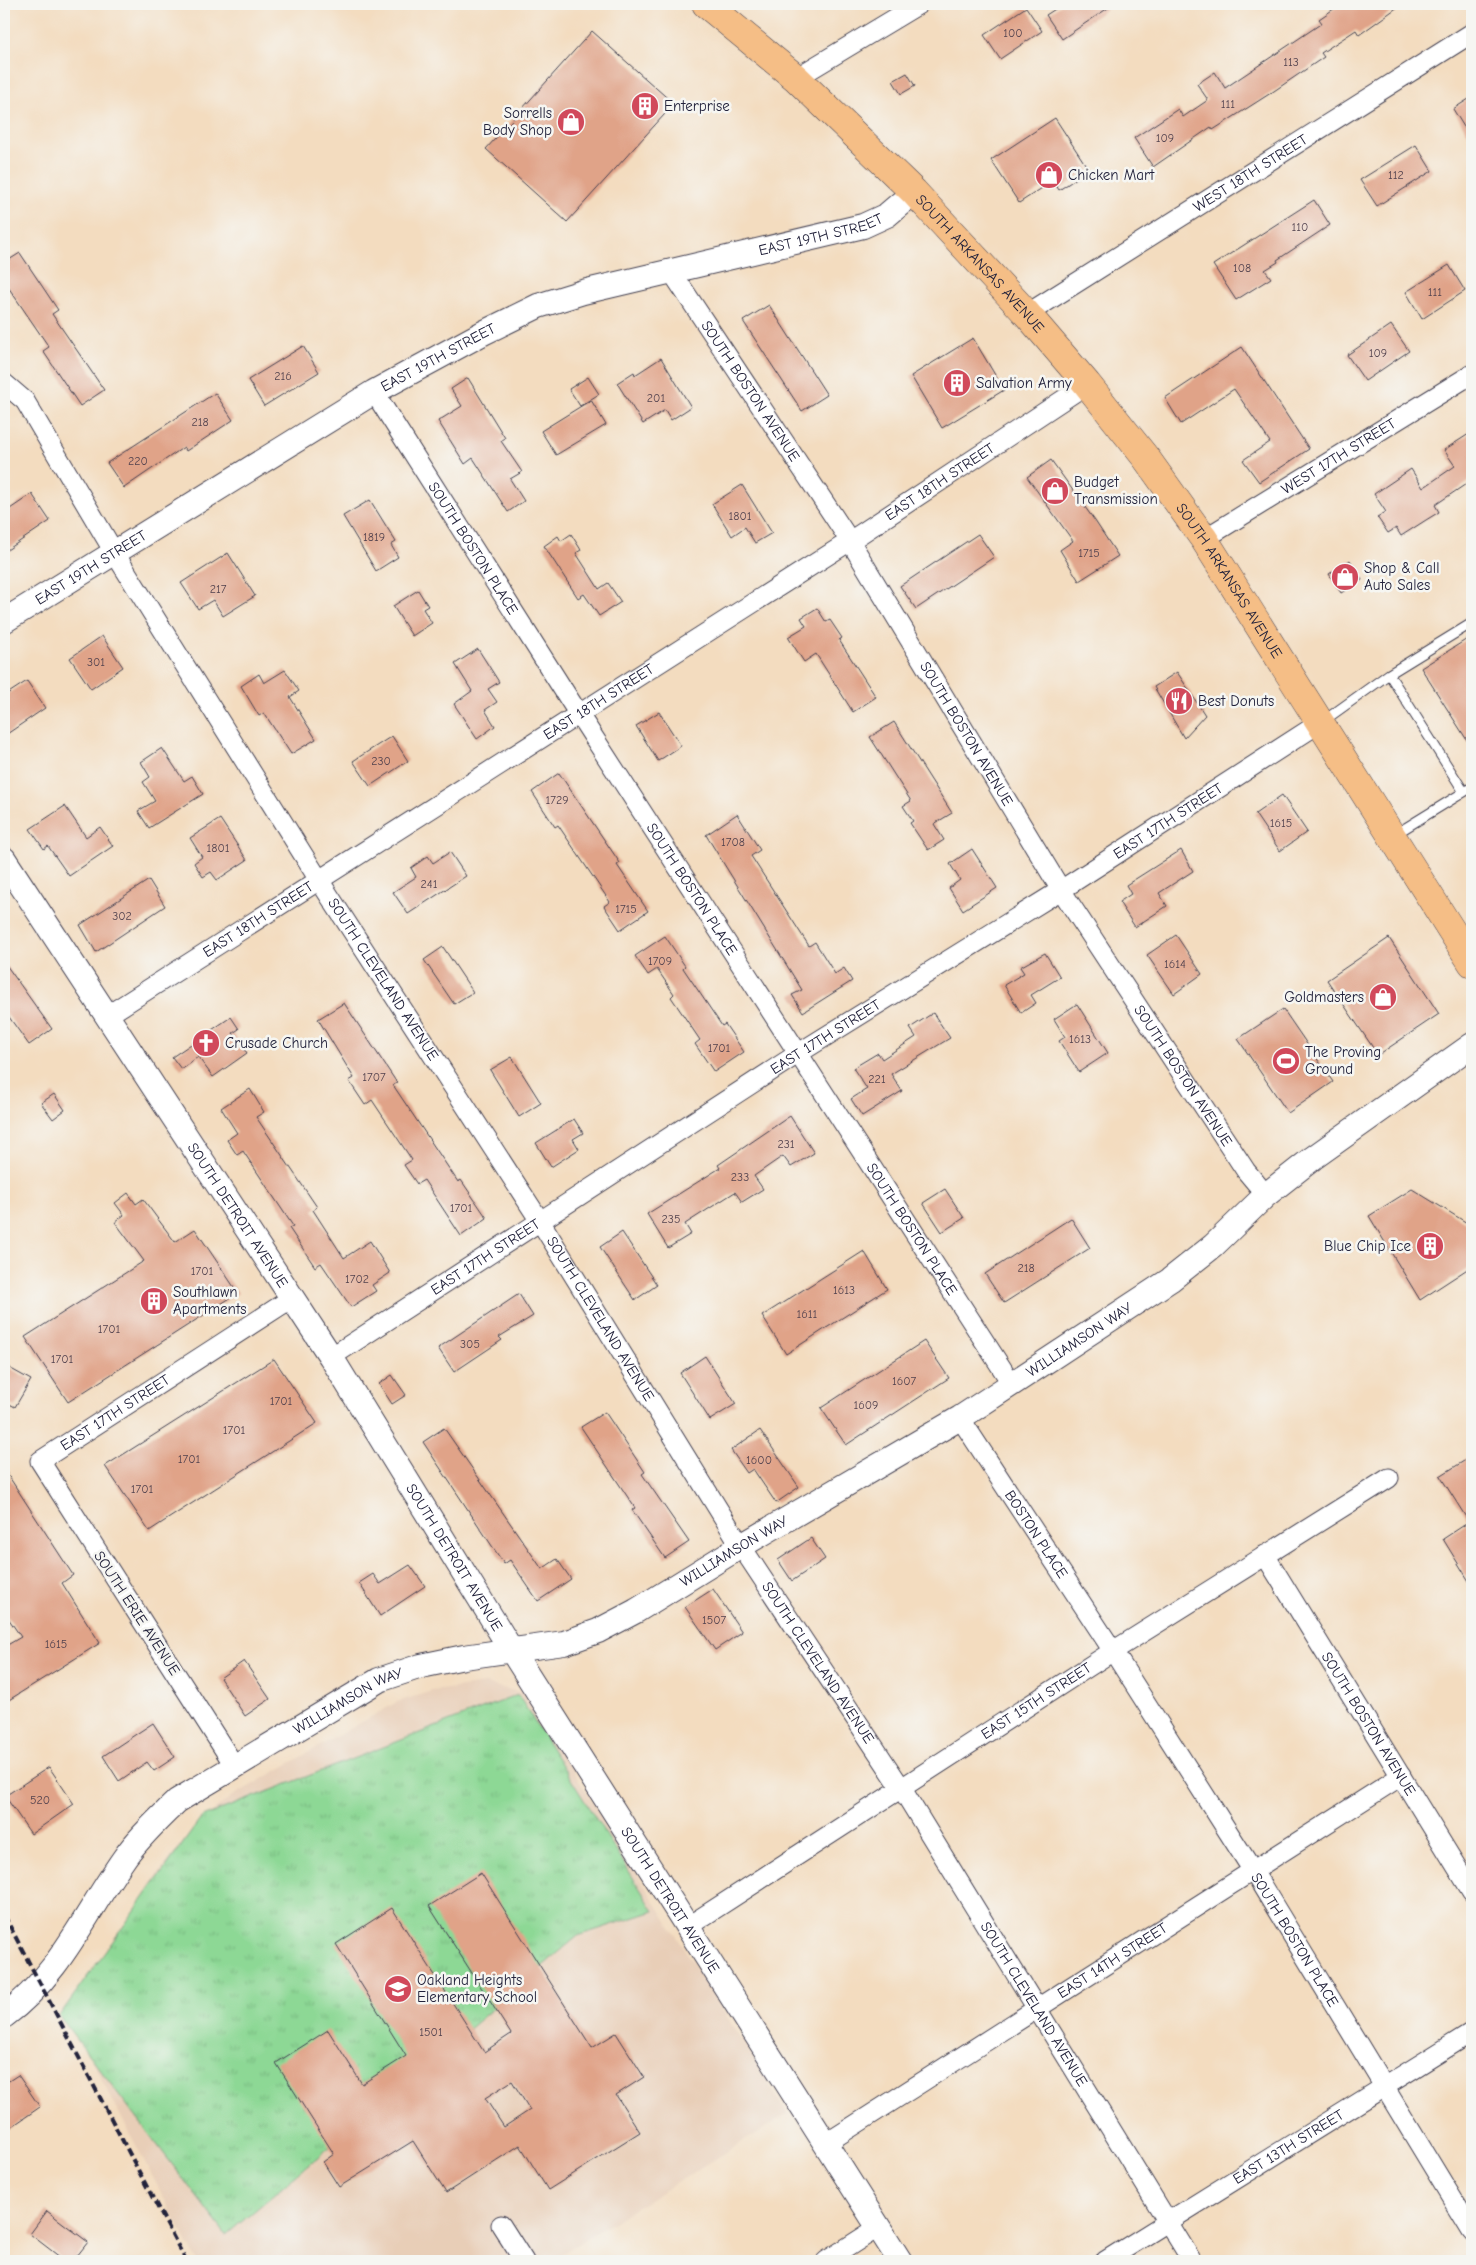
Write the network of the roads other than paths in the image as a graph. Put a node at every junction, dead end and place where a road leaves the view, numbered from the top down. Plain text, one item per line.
1 (706, 4) edge
2 (919, 4) edge
3 (1472, 33) edge
4 (796, 78) junction
5 (914, 192) junction
6 (671, 271) junction
7 (1027, 314) junction
8 (1472, 374) edge
9 (4, 383) edge
10 (1087, 384) junction
11 (374, 392) junction
12 (850, 540) junction
13 (1204, 540) junction
14 (114, 552) junction
15 (4, 621) edge
16 (1472, 623) edge
17 (1389, 674) junction
18 (578, 713) junction
19 (1321, 722) junction
20 (1472, 786) edge
21 (1464, 792) junction
22 (1393, 836) junction
23 (4, 859) edge
24 (319, 880) junction
25 (1061, 890) junction
26 (1472, 963) edge
27 (108, 1015) junction
28 (1472, 1045) edge
29 (799, 1053) junction
30 (1266, 1195) junction
31 (540, 1221) junction
32 (292, 1298) junction
33 (331, 1357) junction
34 (1012, 1384) junction
35 (960, 1418) junction
36 (40, 1461) joint
37 (1389, 1478) dead end
38 (741, 1546) junction
39 (1265, 1555) junction
40 (512, 1651) junction
41 (1113, 1651) junction
42 (234, 1765) junction
43 (1401, 1776) junction
44 (902, 1789) junction
45 (1253, 1871) junction
46 (1472, 1892) edge
47 (687, 1927) junction
48 (1036, 2010) junction
49 (4, 2016) edge
50 (1472, 2032) edge
51 (1384, 2088) junction
52 (825, 2144) junction
53 (1166, 2222) junction
54 (502, 2225) dead end
55 (879, 2227) junction
56 (1472, 2231) edge
57 (524, 2261) edge
58 (826, 2261) edge
59 (900, 2261) edge
60 (1105, 2261) edge
61 (1192, 2261) edge

1 - 4 highway, SOUTH ARKANSAS AVENUE
2 - 4 street
3 - 7 street, WEST 18TH STREET
4 - 5 highway, SOUTH ARKANSAS AVENUE
5 - 6 street, EAST 19TH STREET
5 - 7 highway, SOUTH ARKANSAS AVENUE
6 - 11 street, EAST 19TH STREET
6 - 12 street, SOUTH BOSTON AVENUE
7 - 10 highway, SOUTH ARKANSAS AVENUE
8 - 13 street, WEST 17TH STREET
9 - 14 street, SOUTH CLEVELAND AVENUE
10 - 12 street, EAST 18TH STREET
10 - 13 highway, SOUTH ARKANSAS AVENUE
11 - 14 street, EAST 19TH STREET
11 - 18 street, SOUTH BOSTON PLACE
12 - 18 street, EAST 18TH STREET
12 - 25 street, SOUTH BOSTON AVENUE
13 - 19 highway, SOUTH ARKANSAS AVENUE
14 - 15 street, EAST 19TH STREET
14 - 24 street, SOUTH CLEVELAND AVENUE
16 - 17 lane
17 - 19 lane
17 - 21 lane
18 - 24 street, EAST 18TH STREET
18 - 29 street, SOUTH BOSTON PLACE
19 - 22 highway, SOUTH ARKANSAS AVENUE
19 - 25 street, EAST 17TH STREET
20 - 21 lane
21 - 22 lane
22 - 26 highway, SOUTH ARKANSAS AVENUE
23 - 27 street, SOUTH DETROIT AVENUE
24 - 27 street, EAST 18TH STREET
24 - 31 street, SOUTH CLEVELAND AVENUE
25 - 29 street, EAST 17TH STREET
25 - 30 street, SOUTH BOSTON AVENUE
27 - 32 street, SOUTH DETROIT AVENUE
28 - 30 street, WILLIAMSON WAY
29 - 31 street, EAST 17TH STREET
29 - 34 street, SOUTH BOSTON PLACE
30 - 34 street, WILLIAMSON WAY
31 - 33 street, EAST 17TH STREET
31 - 38 street, SOUTH CLEVELAND AVENUE
32 - 33 street, SOUTH DETROIT AVENUE
32 - 36 street, EAST 17TH STREET
33 - 40 street, SOUTH DETROIT AVENUE
34 - 35 street, WILLIAMSON WAY
35 - 38 street, WILLIAMSON WAY
35 - 41 street, BOSTON PLACE
36 - 42 street, SOUTH ERIE AVENUE
37 - 39 street, EAST 15TH STREET
38 - 40 street, WILLIAMSON WAY
38 - 44 street, SOUTH CLEVELAND AVENUE
39 - 41 street, EAST 15TH STREET
39 - 43 street, SOUTH BOSTON AVENUE
40 - 42 street, WILLIAMSON WAY
40 - 47 street, SOUTH DETROIT AVENUE
41 - 44 street, EAST 15TH STREET
41 - 45 street, SOUTH BOSTON PLACE
42 - 49 street, WILLIAMSON WAY
43 - 45 street, EAST 14TH STREET
43 - 46 street, SOUTH BOSTON AVENUE
44 - 47 street, EAST 15TH STREET
44 - 48 street, SOUTH CLEVELAND AVENUE
45 - 48 street, EAST 14TH STREET
45 - 51 street, SOUTH BOSTON PLACE
47 - 52 street, SOUTH DETROIT AVENUE
48 - 52 street, EAST 14TH STREET
48 - 53 street, SOUTH CLEVELAND AVENUE
50 - 51 street, EAST 13TH STREET
51 - 53 street, EAST 13TH STREET
51 - 56 street, SOUTH BOSTON PLACE
52 - 55 street, SOUTH DETROIT AVENUE
53 - 60 street, EAST 13TH STREET
53 - 61 street, SOUTH CLEVELAND AVENUE
54 - 57 street
55 - 58 street
55 - 59 street, SOUTH DETROIT AVENUE

